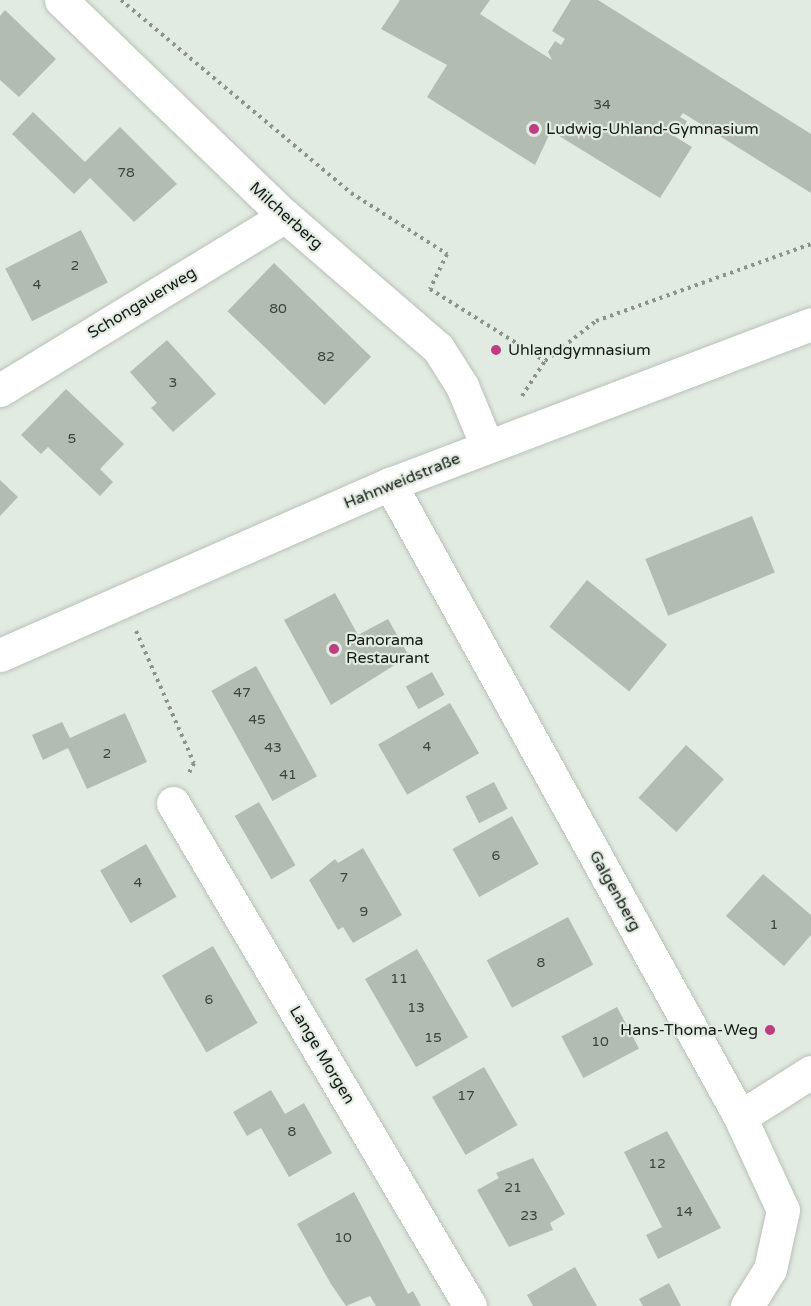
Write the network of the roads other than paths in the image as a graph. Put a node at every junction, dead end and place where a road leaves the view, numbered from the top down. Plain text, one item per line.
1 (61, 0) edge
2 (285, 216) junction
3 (811, 324) edge
4 (0, 390) edge
5 (488, 446) junction
6 (390, 484) junction
7 (5, 646) edge
8 (173, 803) road end
9 (811, 1072) edge
10 (740, 1117) junction
11 (470, 1306) edge
12 (747, 1306) edge

1 - 2 street, Milcherberg
2 - 4 street, Schongauerweg
2 - 5 street, Milcherberg
3 - 5 street, Hahnweidstraße
5 - 6 street, Hahnweidstraße
6 - 7 street, Hahnweidstraße
6 - 10 street, Galgenberg
8 - 11 street, Lange Morgen
9 - 10 street
10 - 12 street, Galgenberg

